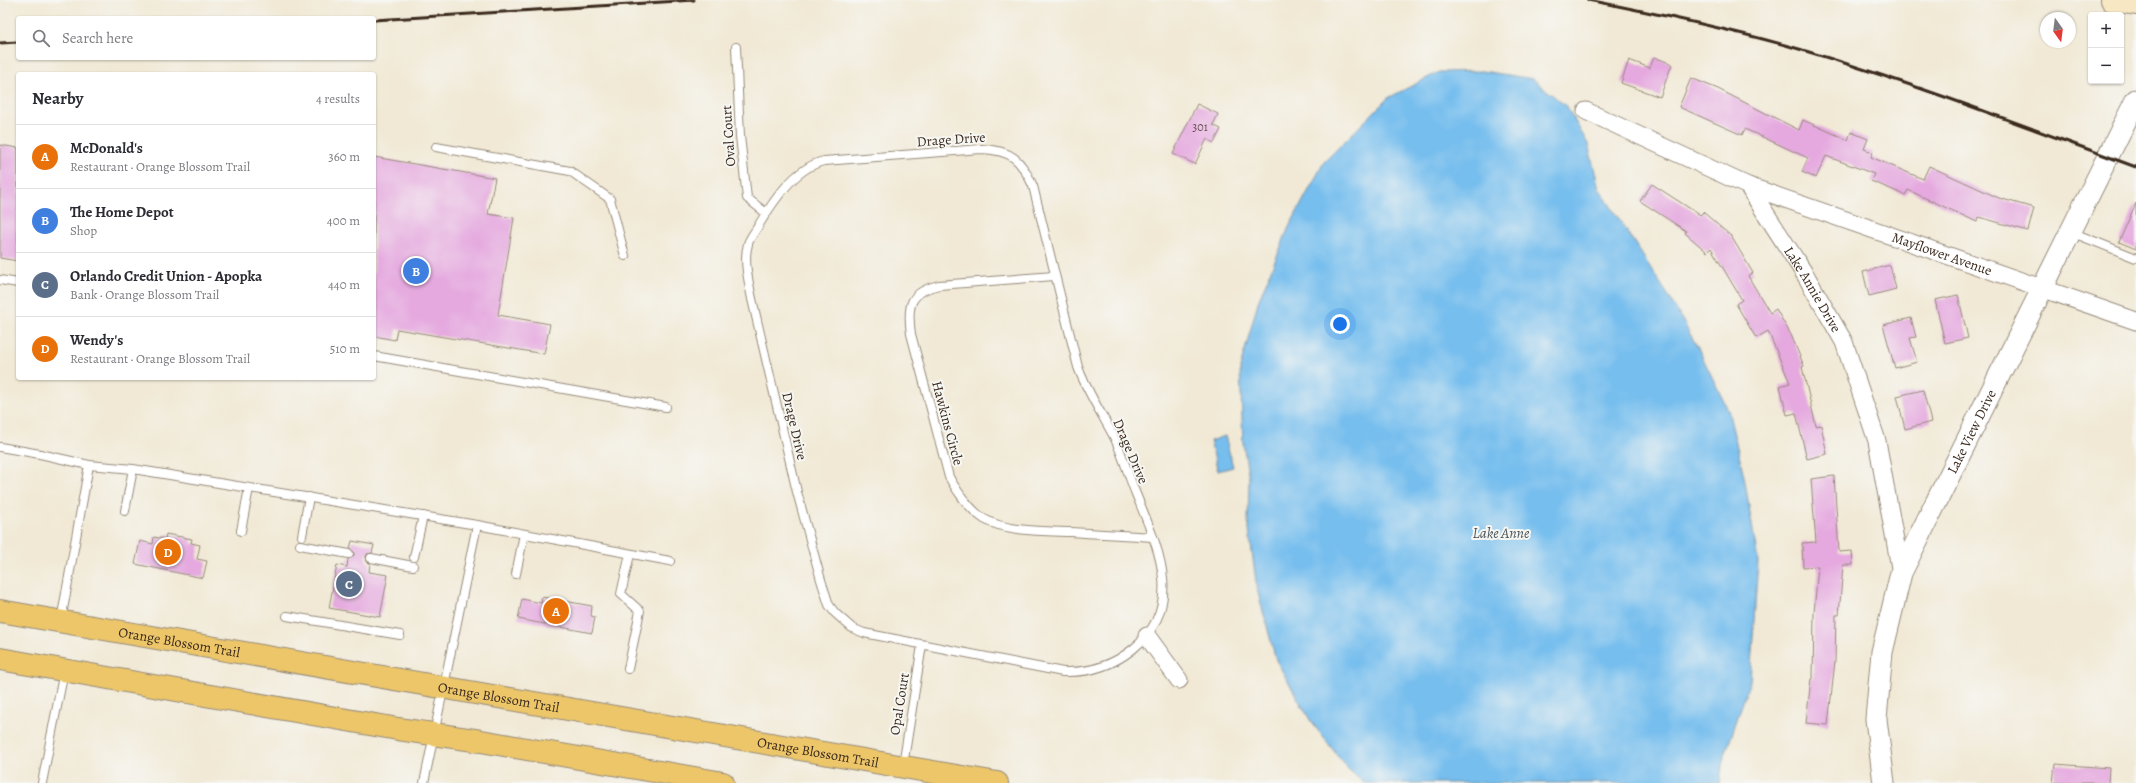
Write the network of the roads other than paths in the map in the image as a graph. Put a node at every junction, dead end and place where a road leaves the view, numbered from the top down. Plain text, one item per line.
1 (2112, 0) edge
2 (2136, 4) edge
3 (736, 47) dead end
4 (2136, 100) edge
5 (1586, 111) dead end
6 (436, 147) dead end
7 (1748, 186) junction
8 (766, 213) junction
9 (2071, 232) junction
10 (625, 256) dead end
11 (2136, 258) edge
12 (1054, 276) junction
13 (0, 280) edge
14 (16, 283) edge
15 (2043, 288) junction
16 (2136, 321) edge
17 (376, 356) edge
18 (666, 407) dead end
19 (0, 447) edge
20 (89, 465) junction
21 (133, 469) junction
22 (249, 488) junction
23 (309, 497) junction
24 (126, 510) dead end
25 (423, 516) junction
26 (477, 525) junction
27 (241, 531) dead end
28 (524, 534) junction
29 (302, 536) dead end
30 (1153, 537) junction
31 (300, 545) dead end
32 (349, 554) dead end
33 (630, 554) junction
34 (414, 557) dead end
35 (371, 558) dead end
36 (670, 561) dead end
37 (413, 566) dead end
38 (1901, 573) junction
39 (516, 574) dead end
40 (0, 611) edge
41 (287, 616) dead end
42 (61, 622) junction
43 (400, 636) dead end
44 (1147, 636) junction
45 (922, 645) junction
46 (0, 659) edge
47 (628, 669) dead end
48 (64, 670) junction
49 (1179, 680) dead end
50 (445, 688) junction
51 (434, 734) junction
52 (902, 766) junction
53 (42, 783) edge
54 (424, 783) edge
55 (723, 783) edge
56 (997, 783) edge
57 (1884, 783) edge

1 - 2 main road
3 - 8 lane, Oval Court
4 - 9 street, Lake View Drive
5 - 7 street
6 - 10 lane
7 - 15 street, Mayflower Avenue
7 - 38 street, Lake Annie Drive
8 - 12 lane, Drage Drive
8 - 45 lane, Drage Drive
9 - 11 lane
9 - 15 street, Lake View Drive
12 - 30 lane, Drage Drive
12 - 30 lane, Hawkins Circle
13 - 14 lane
15 - 16 street, Mayflower Avenue
15 - 38 street, Lake View Drive
17 - 18 lane
19 - 20 lane
20 - 21 lane
20 - 42 lane
21 - 22 lane
21 - 24 lane
22 - 23 lane
22 - 27 lane
23 - 25 lane
23 - 29 lane
25 - 26 lane
25 - 34 lane
26 - 28 lane
26 - 50 lane
28 - 33 lane
28 - 39 lane
30 - 44 lane, Drage Drive
31 - 32 lane
33 - 36 lane
33 - 47 lane
35 - 37 lane
38 - 57 street, Lake View Drive
40 - 42 main road, Orange Blossom Trail
41 - 43 lane
42 - 50 main road, Orange Blossom Trail
44 - 45 lane, Drage Drive
44 - 49 street
45 - 52 lane, Opal Court
46 - 48 main road
48 - 51 main road
48 - 53 lane
50 - 51 lane
50 - 52 main road, Orange Blossom Trail
51 - 54 lane
51 - 55 main road
52 - 56 main road, Orange Blossom Trail

